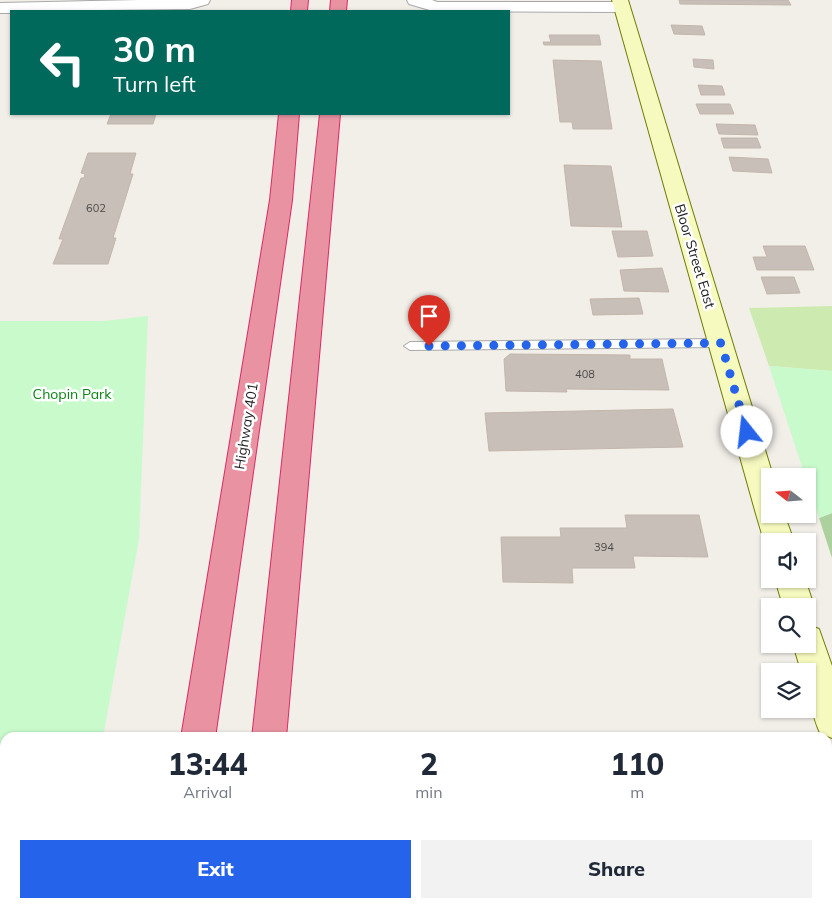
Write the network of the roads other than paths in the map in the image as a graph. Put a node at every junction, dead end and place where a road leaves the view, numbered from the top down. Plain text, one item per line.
1 (414, 0) edge
2 (196, 2) edge
3 (621, 4) edge
4 (0, 8) edge
5 (289, 115) edge
6 (330, 115) edge
7 (721, 343) junction
8 (410, 346) dead end
9 (761, 482) edge
10 (812, 653) edge
11 (832, 722) edge
12 (199, 732) edge
13 (270, 732) edge

1 - 3 street
2 - 4 street
3 - 7 main road, Bloor Street East
5 - 12 highway, Highway 401
6 - 13 highway
7 - 8 lane
7 - 9 main road, Bloor Street East
10 - 11 main road

